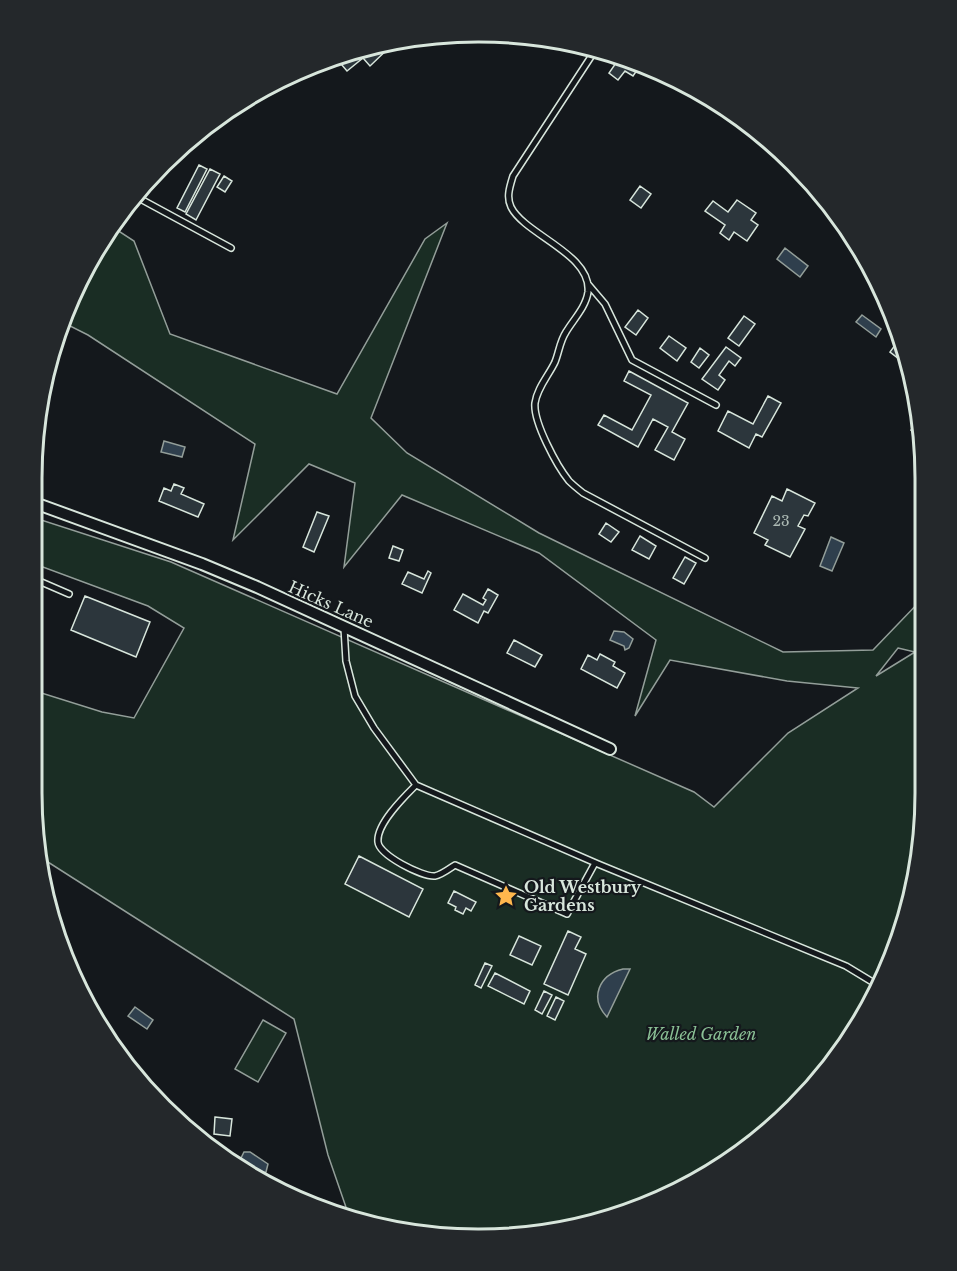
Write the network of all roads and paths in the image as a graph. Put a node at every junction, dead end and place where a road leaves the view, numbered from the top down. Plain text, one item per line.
1 (591, 57) edge
2 (143, 200) edge
3 (231, 248) dead end
4 (587, 282) junction
5 (716, 405) dead end
6 (42, 506) edge
7 (705, 558) dead end
8 (42, 582) edge
9 (69, 594) dead end
10 (344, 626) junction
11 (610, 749) dead end
12 (416, 785) junction
13 (595, 863) junction
14 (872, 982) edge

1 - 4 lane
2 - 3 lane
4 - 5 lane
4 - 7 lane
6 - 10 street, Hicks Lane
8 - 9 lane
10 - 11 street, Hicks Lane
10 - 12 lane
12 - 13 lane
12 - 13 lane
13 - 14 lane

